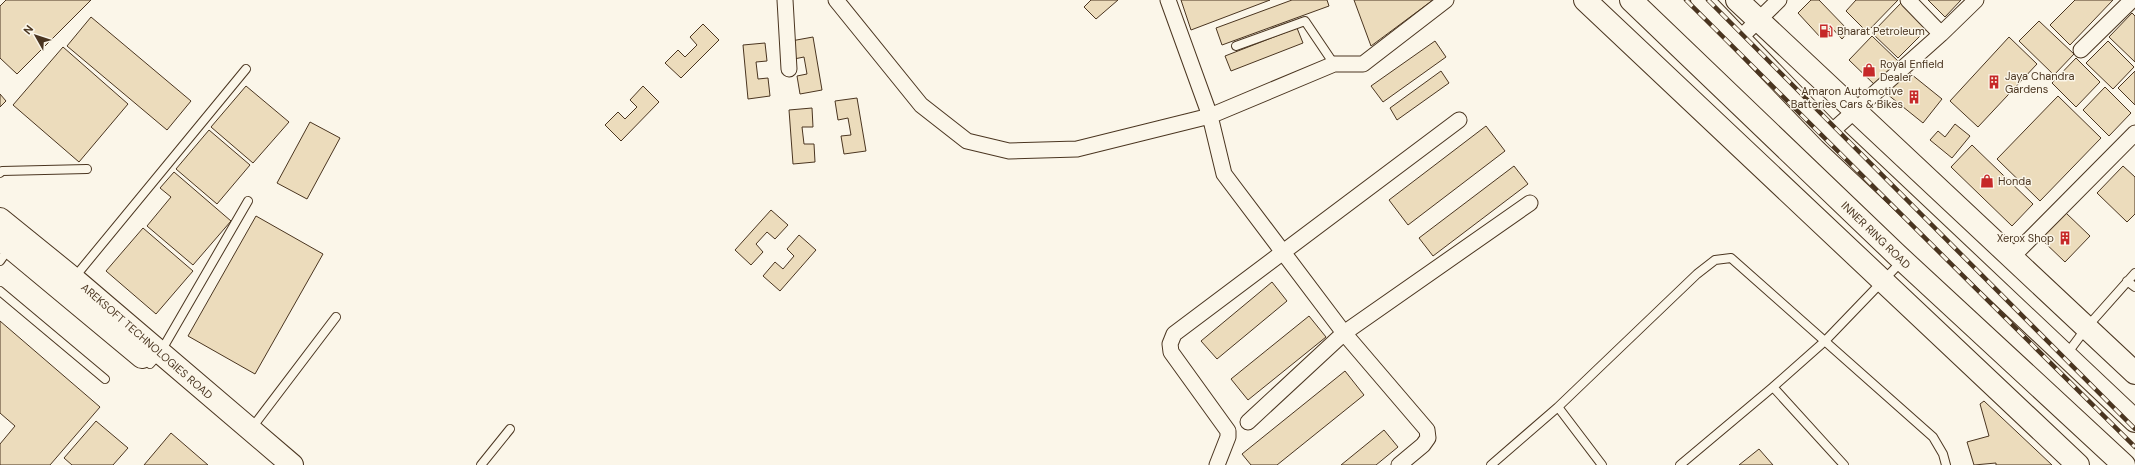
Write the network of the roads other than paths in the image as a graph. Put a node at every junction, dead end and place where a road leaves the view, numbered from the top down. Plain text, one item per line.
1 (785, 0) edge
2 (836, 0) edge
3 (1168, 0) edge
4 (1446, 0) edge
5 (1585, 0) edge
6 (1632, 0) edge
7 (1702, 0) edge
8 (1737, 0) edge
9 (1779, 0) edge
10 (1908, 0) edge
11 (1976, 0) edge
12 (2134, 0) edge
13 (1758, 21) junction
14 (1941, 34) junction
15 (1740, 38) junction
16 (1236, 46) dead end
17 (2081, 50) dead end
18 (1334, 64) junction
19 (246, 68) dead end
20 (789, 69) dead end
21 (1856, 111) junction
22 (1210, 116) junction
23 (1459, 120) dead end
24 (1830, 133) junction
25 (2135, 133) edge
26 (87, 169) dead end
27 (0, 173) edge
28 (248, 201) dead end
29 (1530, 203) dead end
30 (0, 219) edge
31 (7, 246) edge
32 (1282, 253) junction
33 (2011, 258) junction
34 (1902, 260) junction
35 (2135, 273) edge
36 (74, 279) junction
37 (1882, 280) junction
38 (2127, 281) junction
39 (2135, 288) edge
40 (0, 290) edge
41 (336, 317) dead end
42 (2087, 327) junction
43 (1344, 333) junction
44 (1825, 341) junction
45 (2066, 356) junction
46 (155, 359) junction
47 (2135, 373) edge
48 (105, 379) dead end
49 (1773, 387) junction
50 (1558, 407) junction
51 (2135, 421) edge
52 (1248, 422) dead end
53 (510, 429) dead end
54 (250, 430) junction
55 (270, 465) edge
56 (292, 465) edge
57 (481, 465) edge
58 (1217, 465) edge
59 (1399, 465) edge
60 (1490, 465) edge
61 (1602, 465) edge
62 (1680, 465) edge
63 (1844, 465) edge
64 (1946, 465) edge
65 (2078, 465) edge
66 (2124, 465) edge

1 - 20 street
2 - 22 street
3 - 22 street
4 - 18 street
5 - 37 main road
6 - 34 main road, INNER RING ROAD
7 - 15 main road
8 - 13 main road
9 - 13 street
10 - 14 street
11 - 14 street
12 - 17 street
13 - 15 street
13 - 21 main road
14 - 21 street
15 - 24 main road
16 - 18 lane
18 - 22 street
19 - 36 lane
21 - 24 street
21 - 33 main road
22 - 32 street
23 - 32 street
24 - 45 main road
25 - 33 street
26 - 27 lane
28 - 46 lane
29 - 43 street
30 - 31 main road, AREKSOFT TECHNOLOGIES ROAD
31 - 36 main road, AREKSOFT TECHNOLOGIES ROAD
31 - 46 main road, AREKSOFT TECHNOLOGIES ROAD
32 - 43 street
32 - 58 street
33 - 42 main road
34 - 37 lane
34 - 66 main road, INNER RING ROAD
35 - 38 lane
36 - 46 main road, AREKSOFT TECHNOLOGIES ROAD
37 - 44 lane
37 - 65 main road
38 - 39 lane
38 - 42 lane
40 - 48 lane
41 - 54 lane
42 - 45 lane
42 - 47 main road
43 - 52 street
43 - 59 street
44 - 49 lane
44 - 50 lane
44 - 64 lane
45 - 51 main road
46 - 54 main road, AREKSOFT TECHNOLOGIES ROAD
46 - 55 main road, AREKSOFT TECHNOLOGIES ROAD
49 - 62 lane
49 - 63 lane
50 - 60 lane
50 - 61 lane
53 - 57 lane
54 - 56 main road, AREKSOFT TECHNOLOGIES ROAD

